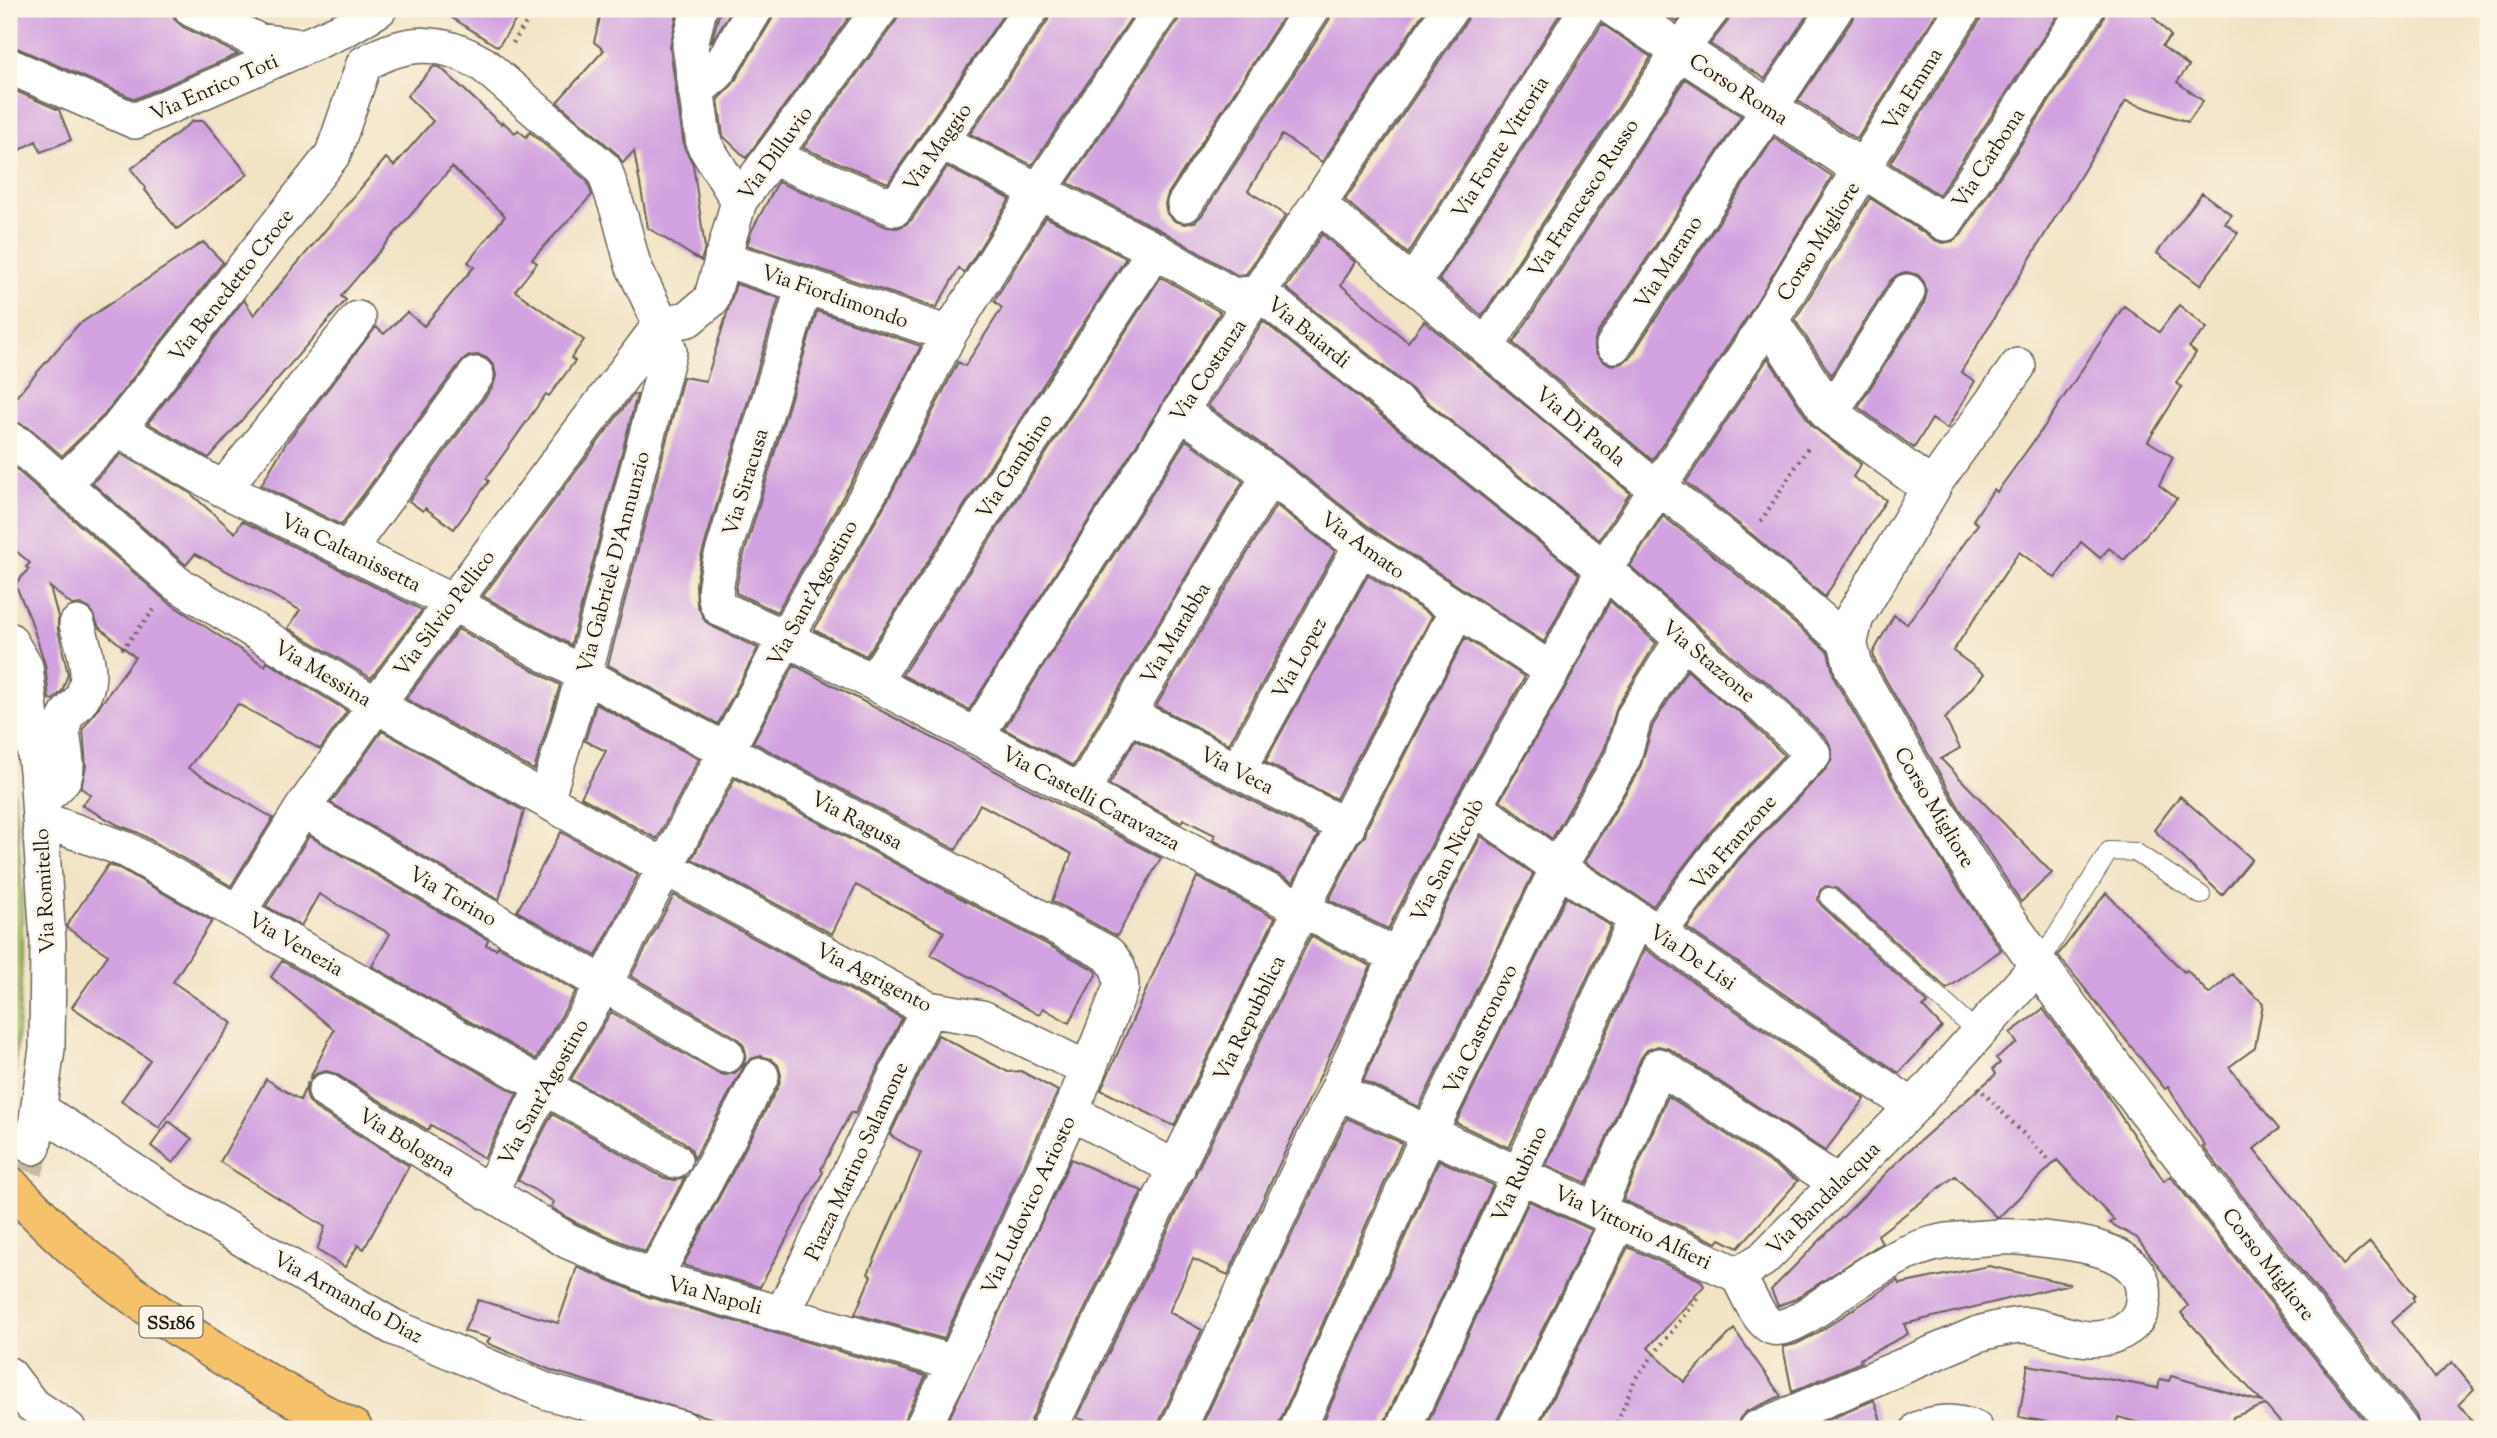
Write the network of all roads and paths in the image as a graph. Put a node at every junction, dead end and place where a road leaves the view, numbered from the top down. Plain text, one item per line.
1 (192, 9) edge
2 (379, 9) edge
3 (699, 9) edge
4 (755, 9) edge
5 (880, 9) edge
6 (1031, 9) edge
7 (1161, 9) edge
8 (1312, 9) edge
9 (1450, 9) edge
10 (1587, 9) edge
11 (1616, 9) edge
12 (1712, 9) edge
13 (1835, 9) edge
14 (1963, 9) edge
15 (2086, 9) edge
16 (304, 48) junction
17 (1680, 50) junction
18 (364, 64) junction
19 (9, 66) edge
20 (696, 92) junction
21 (1770, 109) junction
22 (942, 142) junction
23 (771, 157) junction
24 (1862, 169) junction
25 (1038, 192) junction
26 (738, 201) junction
27 (1185, 204) dead end
28 (1318, 204) junction
29 (1155, 250) junction
30 (722, 258) junction
31 (1413, 284) junction
32 (804, 286) junction
33 (1908, 292) dead end
34 (1260, 293) junction
35 (358, 319) dead end
36 (1769, 320) junction
37 (661, 324) junction
38 (948, 334) junction
39 (1487, 345) junction
40 (1614, 345) dead end
41 (2018, 366) dead end
42 (476, 375) dead end
43 (1180, 411) junction
44 (1830, 414) junction
45 (118, 429) junction
46 (9, 439) edge
47 (1270, 475) junction
48 (62, 484) junction
49 (1659, 487) junction
50 (1931, 488) junction
51 (223, 489) junction
52 (1361, 546) junction
53 (347, 551) junction
54 (1741, 551) junction
55 (1604, 569) junction
56 (176, 583) junction
57 (452, 602) junction
58 (1457, 611) junction
59 (77, 624) dead end
60 (786, 637) junction
61 (9, 639) edge
62 (1682, 640) junction
63 (1848, 643) junction
64 (124, 647) dead end
65 (1552, 671) junction
66 (584, 675) junction
67 (873, 682) junction
68 (376, 705) junction
69 (1128, 713) junction
70 (976, 736) junction
71 (727, 751) junction
72 (1813, 754) joint
73 (1238, 770) junction
74 (1081, 792) junction
75 (546, 800) junction
76 (1474, 806) junction
77 (302, 809) junction
78 (39, 810) junction
79 (1347, 827) junction
80 (665, 867) junction
81 (1558, 868) junction
82 (2201, 895) dead end
83 (1829, 897) dead end
84 (1301, 910) junction
85 (239, 911) junction
86 (1647, 927) junction
87 (1397, 956) junction
88 (2039, 964) junction
89 (1121, 976) joint
90 (604, 984) junction
91 (928, 1009) junction
92 (1978, 1033) junction
93 (726, 1055) dead end
94 (1952, 1062) junction
95 (1089, 1070) junction
96 (761, 1076) dead end
97 (543, 1087) junction
98 (326, 1091) dead end
99 (1337, 1091) junction
100 (1913, 1107) junction
101 (40, 1110) junction
102 (1071, 1112) junction
103 (1429, 1133) junction
104 (33, 1147) tunnel mouth
105 (2048, 1159) dead end
106 (674, 1160) dead end
107 (1177, 1169) junction
108 (1519, 1175) junction
109 (1838, 1183) junction
110 (9, 1185) edge
111 (489, 1193) junction
112 (1608, 1215) junction
113 (1738, 1275) junction
114 (654, 1278) junction
115 (783, 1313) junction
116 (955, 1363) junction
117 (9, 1375) edge
118 (68, 1429) edge
119 (354, 1429) edge
120 (683, 1429) edge
121 (922, 1429) edge
122 (1049, 1429) edge
123 (1178, 1429) edge
124 (1298, 1429) edge
125 (1403, 1429) edge
126 (1516, 1429) edge
127 (1615, 1429) edge
128 (1756, 1429) edge
129 (1919, 1429) edge
130 (1975, 1429) edge
131 (2399, 1429) edge

1 - 16 street
2 - 16 street, Via Enrico Toti
3 - 20 street
4 - 20 street
5 - 23 street, Via Dilluvio
6 - 22 street, Via Maggio
7 - 25 street, Via Sant'Agostino
8 - 27 street
9 - 28 street, Via Costanza
10 - 31 street, Via Fonte Vittoria
11 - 17 street, Corso Roma
12 - 17 street, Via Francesco Russo
13 - 21 street, Via Marano
14 - 24 street, Via Emma
15 - 24 street, Via Carbona
16 - 18 street
16 - 19 street, Via Enrico Toti
17 - 21 street, Corso Roma
17 - 39 street, Via Francesco Russo
18 - 37 street, Via Gabriele D'Annunzio
18 - 45 street, Via Benedetto Croce
20 - 26 street
21 - 24 street, Corso Roma
21 - 40 street, Via Marano
22 - 23 street, Via Maggio
22 - 25 street, Via Baiardi
23 - 26 street, Via Dilluvio
24 - 36 street, Corso Migliore
25 - 29 street, Via Baiardi
25 - 38 street, Via Sant'Agostino
26 - 30 street, Via Dilluvio
28 - 31 street, Via Di Paola
28 - 34 street, Via Costanza
29 - 34 street, Via Baiardi
29 - 67 street, Via Gambino
30 - 32 street, Via Fiordimondo
30 - 37 street, Via Dilluvio
31 - 39 street, Via Di Paola
32 - 38 street, Via Fiordimondo
32 - 60 street, Via Siracusa
33 - 44 street
34 - 43 street, Via Costanza
34 - 55 street, Via Baiardi
35 - 51 street
36 - 44 street, Corso Migliore
36 - 49 street, Via San Nicolò
37 - 57 street, Via Silvio Pellico
37 - 66 street, Via Gabriele D'Annunzio
38 - 60 street, Via Sant'Agostino
39 - 49 street, Via Di Paola
41 - 50 street
42 - 53 street
43 - 47 street, Via Amato
43 - 70 street, Via Costanza
44 - 50 street, Corso Migliore
44 - 54 path
45 - 48 street, Via Benedetto Croce
45 - 51 street, Via Caltanissetta
46 - 48 street, Via Messina
47 - 52 street, Via Amato
47 - 69 street, Via Marabba
48 - 56 street, Via Messina
49 - 54 street, Via Di Paola
49 - 55 street, Via San Nicolò
50 - 63 street
51 - 53 street, Via Caltanissetta
52 - 58 street, Via Amato
52 - 73 street, Via Lopez
53 - 57 street, Via Caltanissetta
54 - 63 street, Via Di Paola
55 - 62 street, Via Stazzone
55 - 65 street, Via San Nicolò
56 - 64 path
56 - 68 street, Via Messina
57 - 66 street, Via Caltanissetta
57 - 68 street, Via Silvio Pellico
58 - 65 street, Via Amato
58 - 79 street, Via Repubblica
59 - 78 street
60 - 67 street, Via Castelli Caravazza
60 - 71 street, Via Sant'Agostino
61 - 78 street, Via Romitello
62 - 72 street, Via Stazzone
62 - 81 street, Via Castronovo
63 - 88 street, Corso Migliore
65 - 76 street, Via San Nicolò
66 - 71 street, Via Ragusa
66 - 75 street, Via Gabriele D'Annunzio
67 - 70 street, Via Castelli Caravazza
68 - 75 street, Via Messina
68 - 77 street, Via Silvio Pellico
69 - 73 street, Via Veca
69 - 74 street, Via Marabba
70 - 74 street, Via Castelli Caravazza
71 - 80 street, Via Sant'Agostino
71 - 89 street, Via Ragusa
72 - 86 street, Via Franzone
73 - 79 street, Via Veca
74 - 84 street, Via Castelli Caravazza
75 - 80 street, Via Messina
76 - 81 street, Via De Lisi
76 - 87 street, Via San Nicolò
77 - 85 street, Via Silvio Pellico
77 - 90 street, Via Torino
78 - 85 street, Via Venezia
78 - 101 street, Via Romitello
79 - 84 street, Via Repubblica
80 - 90 street, Via Sant'Agostino
80 - 91 street, Via Agrigento
81 - 86 street, Via De Lisi
81 - 103 street, Via Castronovo
82 - 88 lane
83 - 92 lane
84 - 87 street, Via Castelli Caravazza
84 - 107 street, Via Repubblica
85 - 97 street, Via Venezia
86 - 100 street, Via De Lisi
86 - 108 street, Via Rubino
87 - 99 street, Via San Nicolò
88 - 92 street, Via Bandalacqua
88 - 131 street, Corso Migliore
89 - 95 street, Via Ludovico Ariosto
90 - 93 street, Via Torino
90 - 97 street, Via Sant'Agostino
91 - 95 street, Via Agrigento
91 - 115 street, Piazza Marino Salamone
92 - 94 street, Via Bandalacqua
94 - 100 street, Via Bandalacqua
94 - 105 path
95 - 102 street, Via Ludovico Ariosto
96 - 114 street
97 - 106 street, Via Venezia
97 - 111 street, Via Sant'Agostino
98 - 111 street, Via Bologna
99 - 103 street, Via Vittorio Alfieri
99 - 123 street, Via San Nicolò
100 - 109 street, Via Bandalacqua
101 - 104 street, Via Romitello
101 - 120 street, Via Armando Diaz
102 - 107 street
102 - 116 street, Via Ludovico Ariosto
103 - 108 street, Via Vittorio Alfieri
103 - 124 street, Via Castronovo
107 - 122 street, Via Repubblica
108 - 112 street, Via Vittorio Alfieri
108 - 125 street, Via Rubino
109 - 112 street
109 - 113 street, Via Bandalacqua
110 - 119 main road, SS186
111 - 114 street, Via Napoli
112 - 113 street, Via Vittorio Alfieri
112 - 126 street
113 - 127 path
113 - 128 street
114 - 115 street, Via Napoli
115 - 116 street, Via Napoli
116 - 121 street, Via Ludovico Ariosto
117 - 118 street
129 - 130 street

